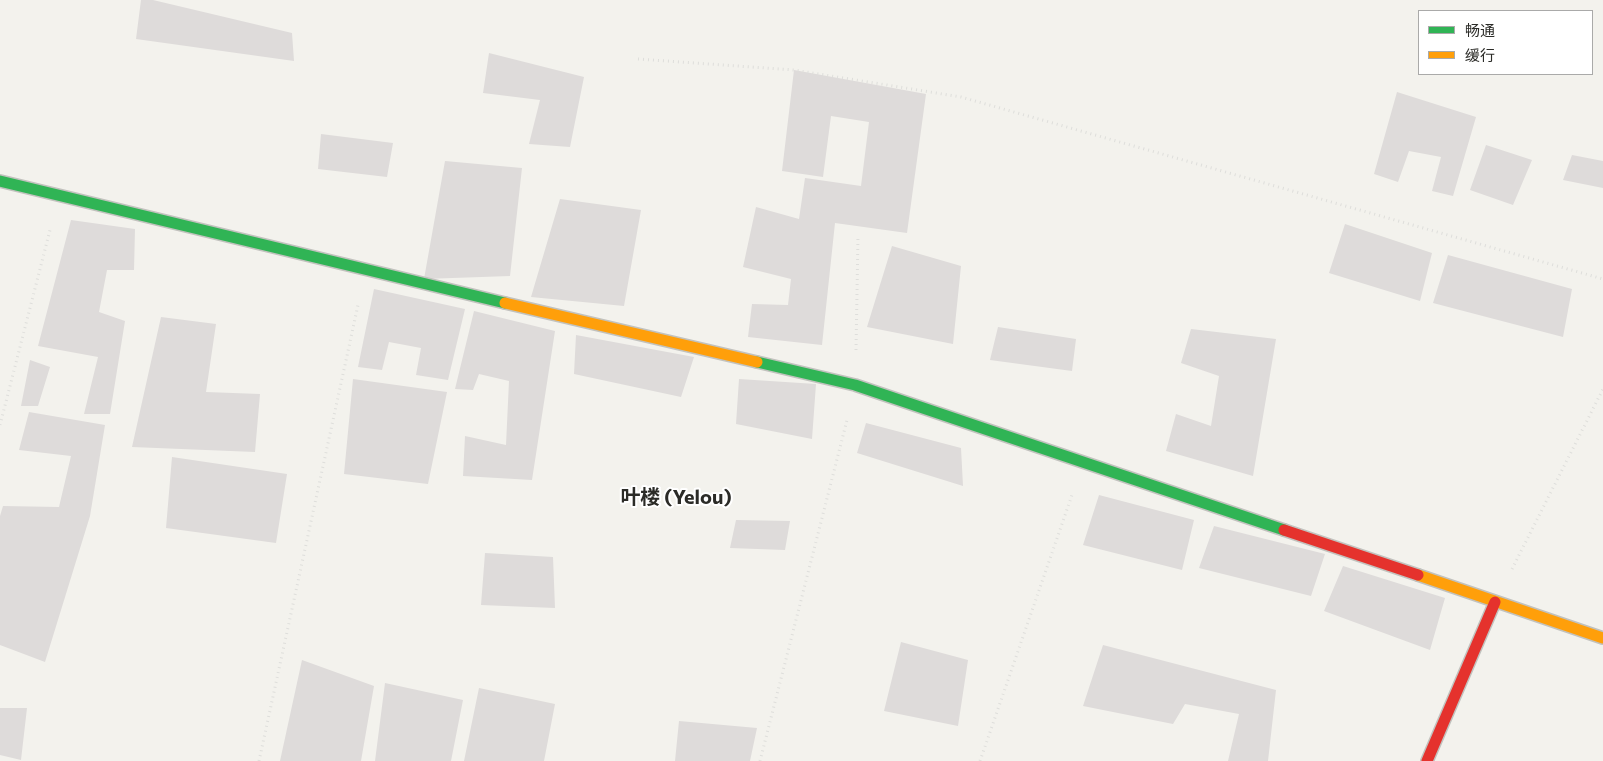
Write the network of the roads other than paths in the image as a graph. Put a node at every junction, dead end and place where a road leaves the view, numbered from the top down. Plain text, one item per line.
1 (0, 181) edge
2 (1496, 602) junction
3 (1603, 638) edge
4 (1427, 761) edge

1 - 2 street
2 - 3 street
2 - 4 street

